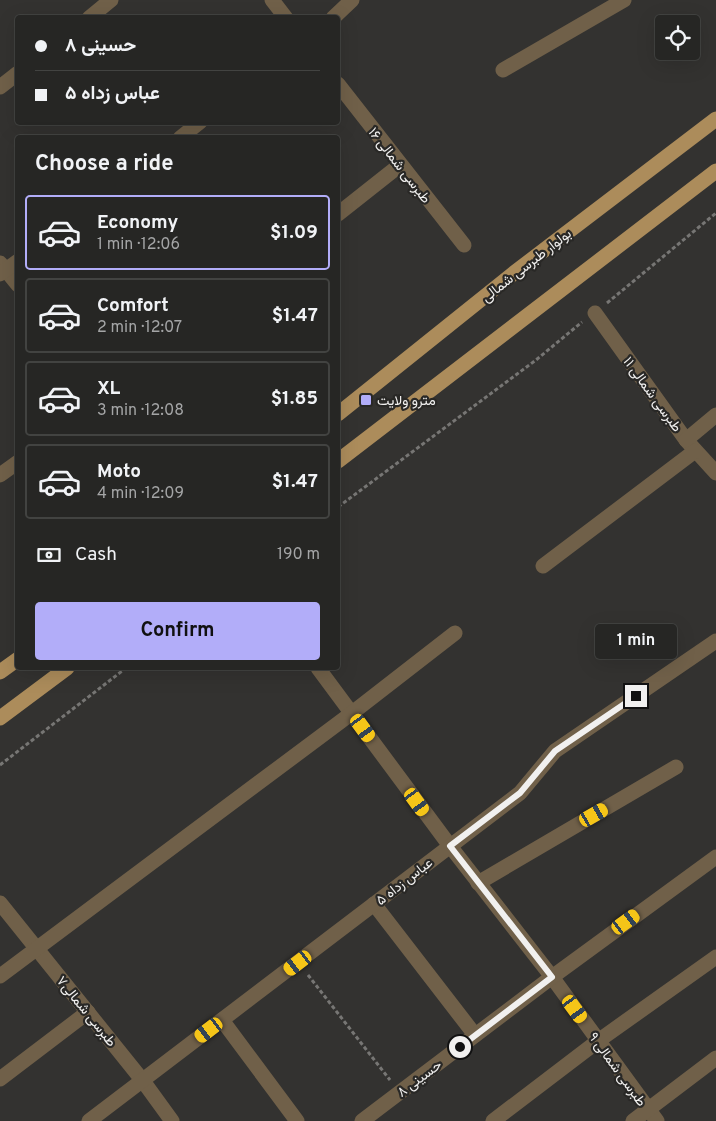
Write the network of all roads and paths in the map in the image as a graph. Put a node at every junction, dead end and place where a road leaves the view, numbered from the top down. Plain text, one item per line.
1 (112, 0) edge
2 (272, 0) edge
3 (352, 0) edge
4 (624, 0) edge
5 (93, 15) edge
6 (284, 15) edge
7 (336, 15) edge
8 (503, 70) dead end
9 (15, 75) edge
10 (0, 87) edge
11 (340, 87) edge
12 (716, 119) edge
13 (196, 125) edge
14 (184, 135) edge
15 (400, 165) junction
16 (716, 171) edge
17 (340, 212) edge
18 (716, 212) edge
19 (464, 246) dead end
20 (6, 267) edge
21 (15, 281) edge
22 (595, 312) junction
23 (340, 412) edge
24 (716, 416) edge
25 (690, 446) junction
26 (340, 459) edge
27 (15, 464) edge
28 (716, 473) edge
29 (0, 475) edge
30 (340, 506) edge
31 (543, 566) dead end
32 (455, 633) dead end
33 (716, 641) edge
34 (15, 662) edge
35 (64, 670) edge
36 (123, 670) edge
37 (320, 670) edge
38 (0, 672) edge
39 (352, 713) junction
40 (0, 718) edge
41 (0, 765) edge
42 (676, 767) dead end
43 (450, 846) junction
44 (716, 857) edge
45 (478, 882) junction
46 (0, 903) edge
47 (374, 904) junction
48 (36, 948) junction
49 (716, 957) edge
50 (298, 963) junction
51 (0, 976) edge
52 (552, 977) junction
53 (88, 1012) junction
54 (222, 1020) junction
55 (475, 1036) junction
56 (598, 1041) junction
57 (716, 1058) edge
58 (0, 1079) edge
59 (143, 1081) junction
60 (400, 1092) junction
61 (653, 1116) edge
62 (90, 1121) edge
63 (172, 1121) edge
64 (297, 1121) edge
65 (362, 1121) edge
66 (493, 1121) edge
67 (633, 1121) edge

1 - 5 street
2 - 6 street
3 - 7 street
4 - 8 street
9 - 10 street
11 - 15 street, طبرسی شمالی ۱۶
12 - 23 main road, بولوار طبرسی شمالی
13 - 14 street
15 - 17 street
15 - 19 street, طبرسی شمالی ۱۶
16 - 26 main road
18 - 22 path
20 - 21 street
22 - 25 street, طبرسی شمالی ۱۱
22 - 30 path
24 - 25 street
25 - 28 street, طبرسی شمالی ۱۱
25 - 31 street
27 - 29 street
32 - 39 street
33 - 43 street, عباس زداه ۵
34 - 38 main road
35 - 40 main road
36 - 41 path
37 - 39 street, طبرسی شمالی ۹
39 - 43 street, طبرسی شمالی ۹
39 - 48 street
42 - 45 street
43 - 45 street, طبرسی شمالی ۹
43 - 47 street, عباس زداه ۵
44 - 52 street, حسینی ۸
45 - 52 street, طبرسی شمالی ۹
46 - 48 street, طبرسی شمالی۷
47 - 50 street, عباس زداه ۵
47 - 55 street
48 - 51 street
48 - 53 street, طبرسی شمالی۷
49 - 56 street
50 - 54 street, عباس زداه ۵
50 - 60 path
52 - 55 street, حسینی ۸
52 - 56 street, طبرسی شمالی ۹
53 - 58 street
53 - 59 street, طبرسی شمالی۷
54 - 59 street, عباس زداه ۵
54 - 64 street
55 - 60 street, حسینی ۸
56 - 61 street, طبرسی شمالی ۹
56 - 66 street
57 - 61 street
59 - 62 street, عباس زداه ۵
59 - 63 street, طبرسی شمالی۷
60 - 65 street, حسینی ۸
61 - 67 street

